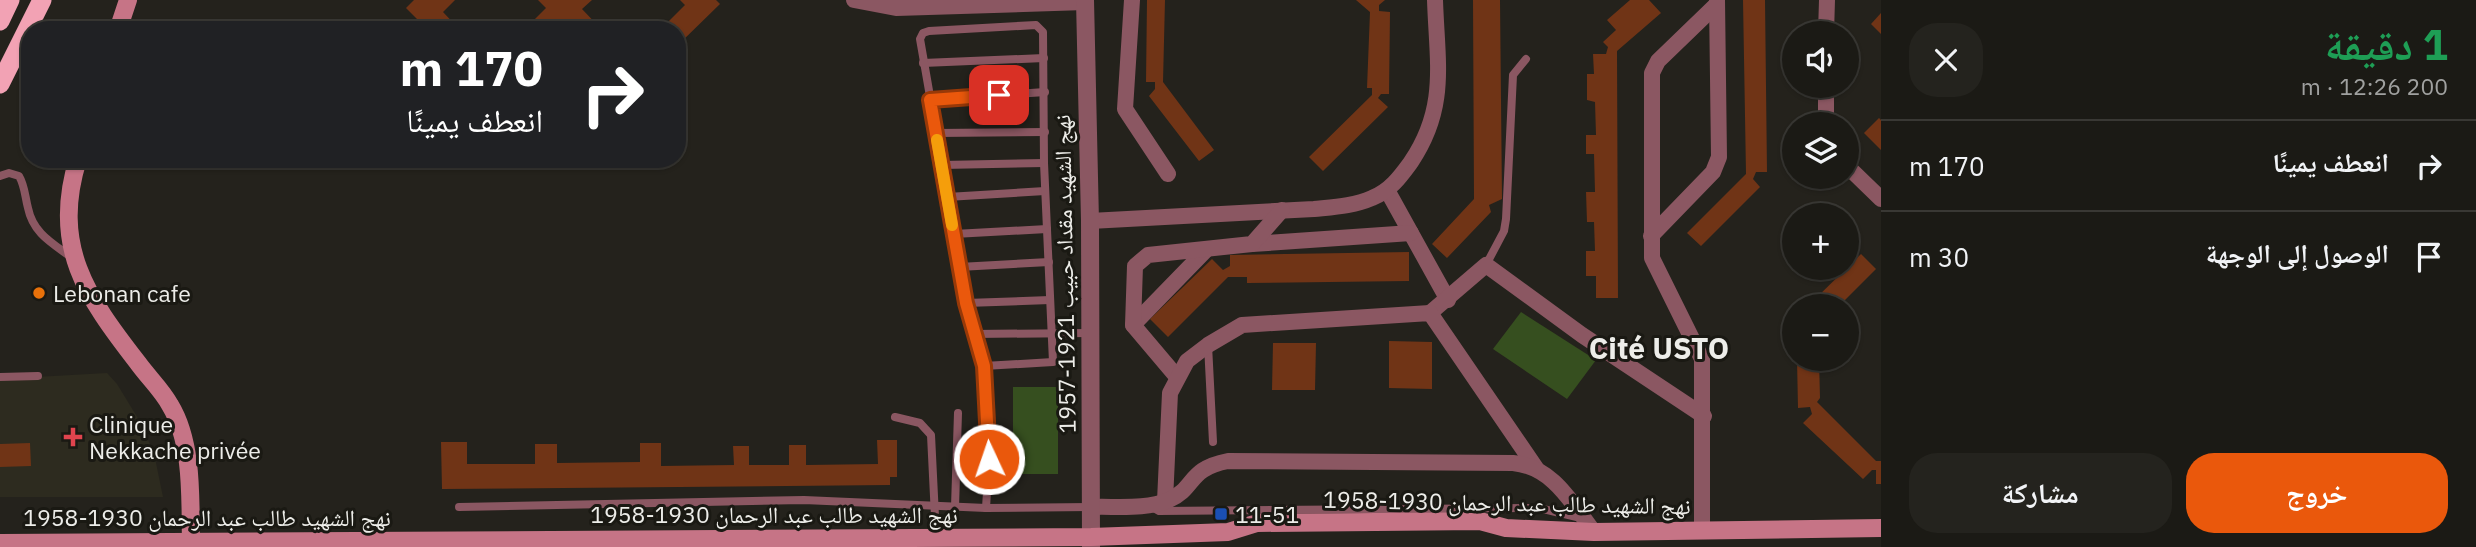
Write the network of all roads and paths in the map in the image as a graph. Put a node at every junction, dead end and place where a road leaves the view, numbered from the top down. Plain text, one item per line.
1 (10, 0) edge
2 (42, 0) edge
3 (128, 0) edge
4 (854, 0) edge
5 (1132, 0) edge
6 (1421, 0) edge
7 (1827, 0) edge
8 (1085, 1) edge
9 (1717, 2) edge
10 (1435, 7) edge
11 (0, 21) edge
12 (32, 21) edge
13 (121, 21) edge
14 (1826, 21) edge
15 (21, 42) edge
16 (1044, 58) junction
17 (1526, 59) dead end
18 (923, 64) junction
19 (0, 84) edge
20 (1045, 92) junction
21 (930, 100) junction
22 (1045, 132) junction
23 (936, 133) junction
24 (1044, 163) junction
25 (942, 165) junction
26 (76, 168) edge
27 (1168, 174) dead end
28 (0, 176) edge
29 (1859, 178) edge
30 (1387, 190) junction
31 (1045, 191) junction
32 (947, 197) junction
33 (1881, 199) edge
34 (1282, 211) junction
35 (1090, 221) junction
36 (1047, 229) junction
37 (1411, 233) junction
38 (954, 234) junction
39 (1651, 236) junction
40 (1252, 244) junction
41 (1207, 249) junction
42 (74, 258) junction
43 (1049, 262) junction
44 (1486, 265) junction
45 (959, 267) junction
46 (1050, 300) junction
47 (1448, 300) junction
48 (966, 303) junction
49 (1430, 313) junction
50 (1133, 325) junction
51 (1090, 333) junction
52 (974, 334) junction
53 (1053, 334) junction
54 (1208, 345) junction
55 (984, 366) junction
56 (38, 376) dead end
57 (0, 377) edge
58 (1177, 377) junction
59 (958, 413) dead end
60 (1704, 415) junction
61 (894, 417) dead end
62 (1213, 442) dead end
63 (958, 459) junction
64 (989, 459) junction
65 (1536, 468) junction
66 (1166, 500) junction
67 (1148, 505) junction
68 (935, 506) junction
69 (459, 507) dead end
70 (955, 507) junction
71 (1091, 507) junction
72 (986, 508) junction
73 (1589, 525) junction
74 (1881, 528) edge
75 (1702, 530) junction
76 (936, 537) junction
77 (1091, 542) edge
78 (0, 543) edge
79 (191, 544) edge

1 - 11 highway
2 - 12 highway
3 - 13 main road
4 - 8 street
5 - 27 street
6 - 10 street
7 - 14 street
8 - 35 street, نهج الشهيد مقداد حبيب 1921-1957
9 - 39 street
9 - 39 street
10 - 30 street
15 - 19 highway
16 - 18 lane
16 - 18 lane
16 - 20 lane
17 - 44 lane
18 - 21 lane
20 - 21 lane
20 - 22 lane
21 - 23 lane
22 - 23 lane
22 - 24 lane
23 - 25 lane
24 - 25 lane
24 - 31 lane
25 - 32 lane
26 - 42 main road
28 - 42 lane
29 - 33 street
30 - 34 street
30 - 37 street
31 - 32 lane
31 - 36 lane
32 - 38 lane
34 - 35 street
34 - 40 street
35 - 51 street, نهج الشهيد مقداد حبيب 1921-1957
36 - 38 lane
36 - 43 lane
37 - 40 street
37 - 47 street
38 - 45 lane
39 - 60 street
40 - 41 street
41 - 50 street
41 - 50 street
42 - 79 main road
43 - 45 lane
43 - 46 lane
44 - 47 street
44 - 60 street
45 - 48 lane
46 - 48 lane
46 - 53 lane
47 - 49 street
48 - 52 lane
49 - 54 street
49 - 65 street
50 - 58 street
51 - 53 lane
51 - 71 street, نهج الشهيد مقداد حبيب 1921-1957
52 - 53 lane
52 - 55 lane
53 - 55 lane
54 - 58 street
54 - 62 lane
55 - 64 lane
56 - 57 lane
58 - 66 street
59 - 63 lane
60 - 75 street
61 - 68 lane
63 - 64 lane
63 - 70 lane
64 - 72 lane
65 - 66 street
65 - 73 street
66 - 67 street
67 - 71 street
67 - 73 lane
68 - 69 lane
68 - 70 lane
68 - 76 lane
70 - 72 lane
71 - 72 lane
71 - 77 street, نهج الشهيد مقداد حبيب 1921-1957
73 - 75 main road, نهج الشهيد طالب عبد الرحمان 1930-1958
73 - 77 main road, نهج الشهيد طالب عبد الرحمان 1930-1958
74 - 75 main road, نهج الشهيد طالب عبد الرحمان 1930-1958
76 - 77 main road, نهج الشهيد طالب عبد الرحمان 1930-1958
76 - 79 main road, نهج الشهيد طالب عبد الرحمان 1930-1958
78 - 79 main road, نهج الشهيد طالب عبد الرحمان 1930-1958

